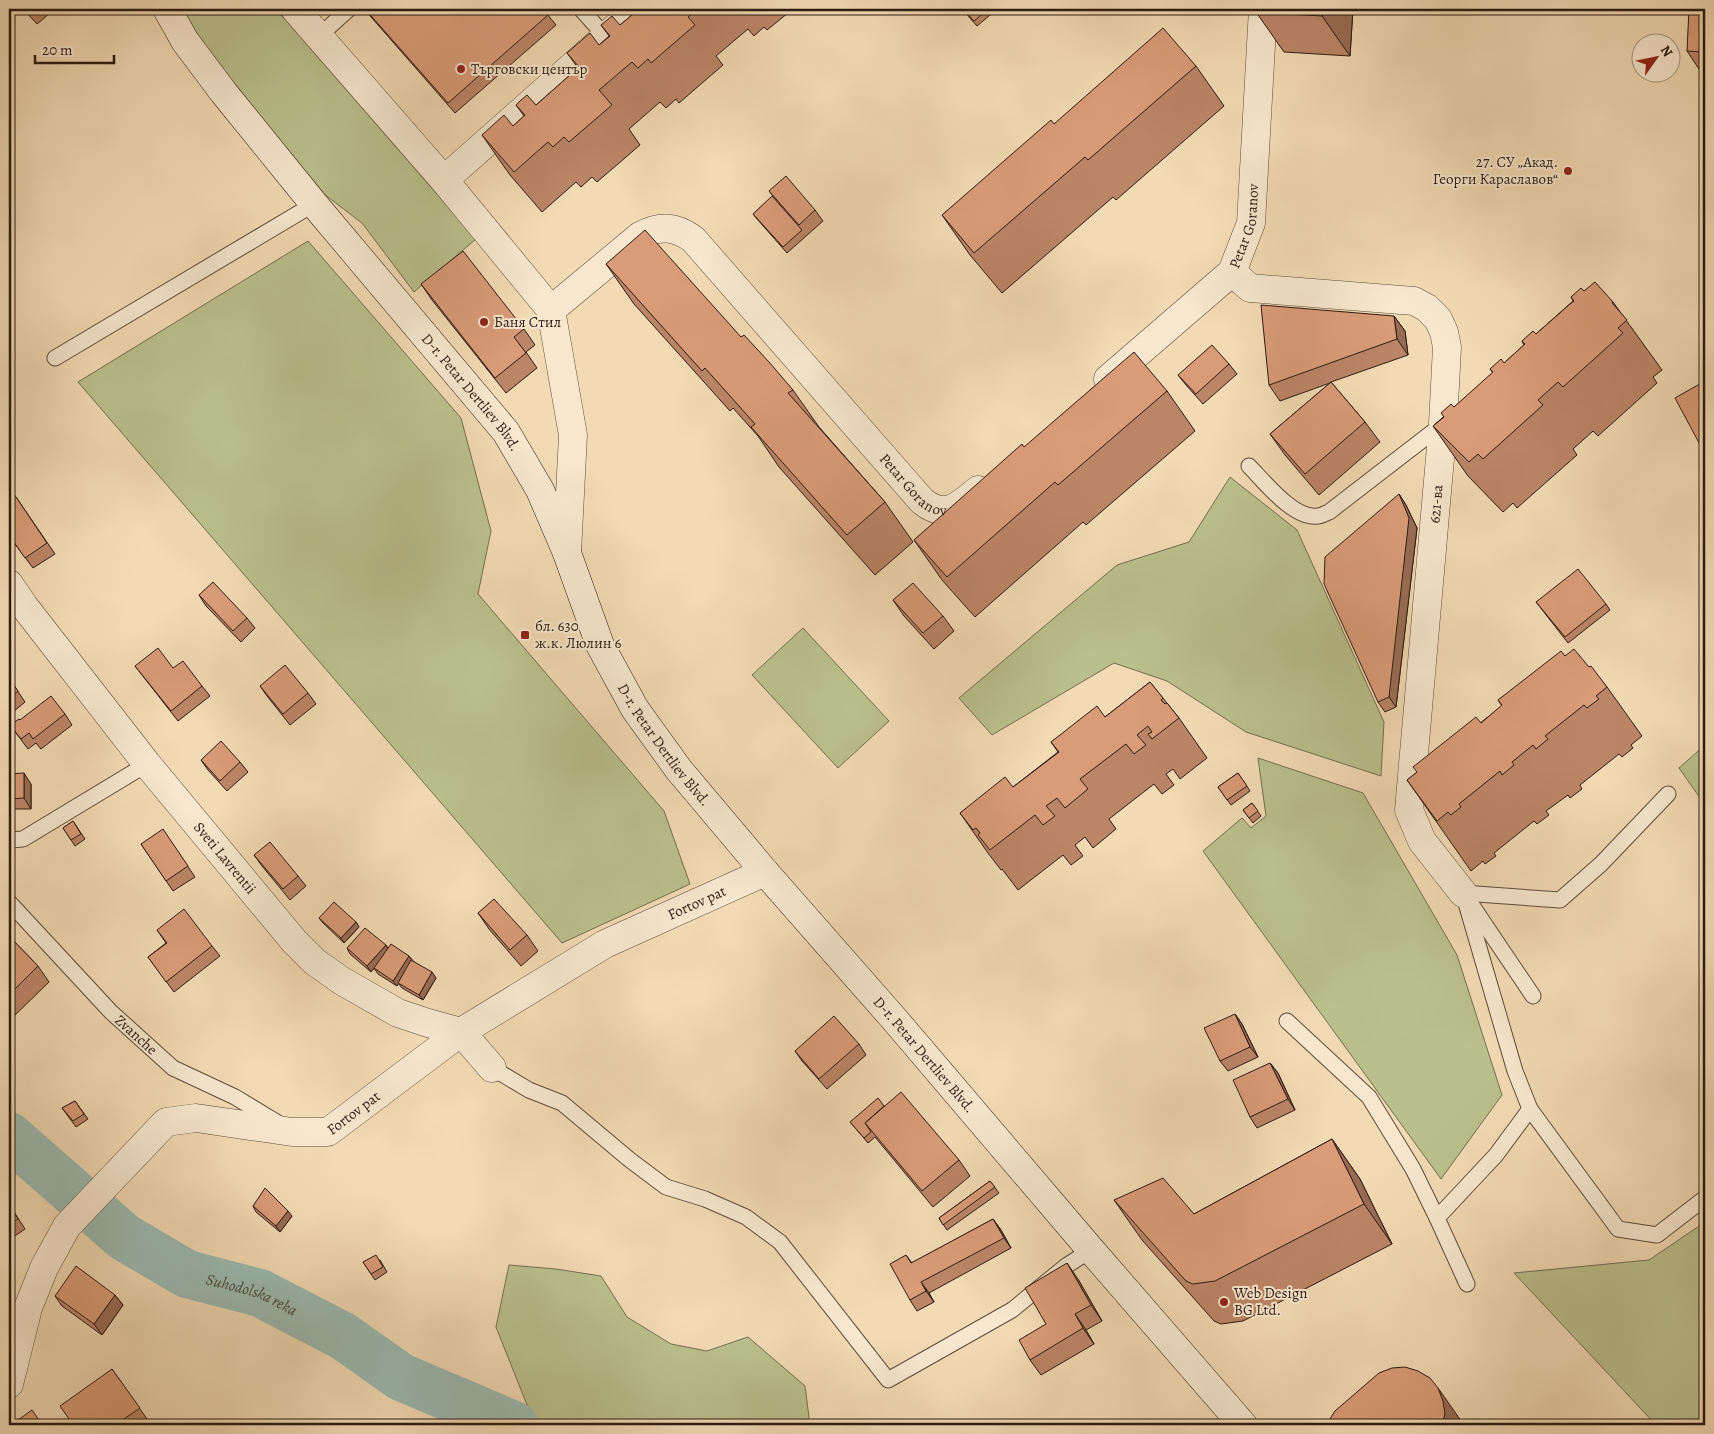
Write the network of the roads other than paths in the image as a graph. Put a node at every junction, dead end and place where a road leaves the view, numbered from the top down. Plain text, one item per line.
1 (167, 9) edge
2 (295, 9) edge
3 (349, 9) edge
4 (581, 9) edge
5 (637, 9) edge
6 (1263, 9) edge
7 (319, 36) junction
8 (606, 37) junction
9 (444, 180) junction
10 (314, 204) junction
11 (1232, 272) junction
12 (551, 310) junction
13 (55, 358) dead end
14 (1088, 396) edge
15 (1443, 424) junction
16 (1250, 466) dead end
17 (999, 472) edge
18 (566, 553) junction
19 (9, 584) edge
20 (147, 764) junction
21 (1668, 794) dead end
22 (9, 840) edge
23 (765, 872) junction
24 (1463, 893) junction
25 (9, 902) edge
26 (1533, 996) dead end
27 (1288, 1021) dead end
28 (461, 1032) junction
29 (492, 1068) joint
30 (1530, 1109) junction
31 (292, 1132) junction
32 (1705, 1198) edge
33 (1437, 1218) junction
34 (1091, 1250) junction
35 (1467, 1284) dead end
36 (9, 1384) edge
37 (1243, 1425) edge

1 - 10 street, D-r. Petar Dertliev Blvd.
2 - 7 street
3 - 7 lane
4 - 8 lane
5 - 8 street
6 - 11 street, Petar Goranov
7 - 9 street
8 - 9 street
9 - 12 street
10 - 13 lane
10 - 18 street, D-r. Petar Dertliev Blvd.
11 - 14 street, Petar Goranov
11 - 15 street, 621-ва
12 - 17 street, Petar Goranov
12 - 18 street
15 - 16 lane
15 - 24 street, 621-ва
18 - 23 street, D-r. Petar Dertliev Blvd.
19 - 20 street, Sveti Lavrentii
20 - 22 lane
20 - 28 street, Sveti Lavrentii
21 - 24 lane
23 - 28 street, Fortov pat
23 - 34 street, D-r. Petar Dertliev Blvd.
24 - 26 lane
24 - 30 lane
25 - 31 lane, Zvanche
27 - 33 lane
28 - 29 street
28 - 31 street, Fortov pat
29 - 34 lane
30 - 32 lane
30 - 33 lane
31 - 36 street, Fortov pat
33 - 35 lane
34 - 37 street, D-r. Petar Dertliev Blvd.

